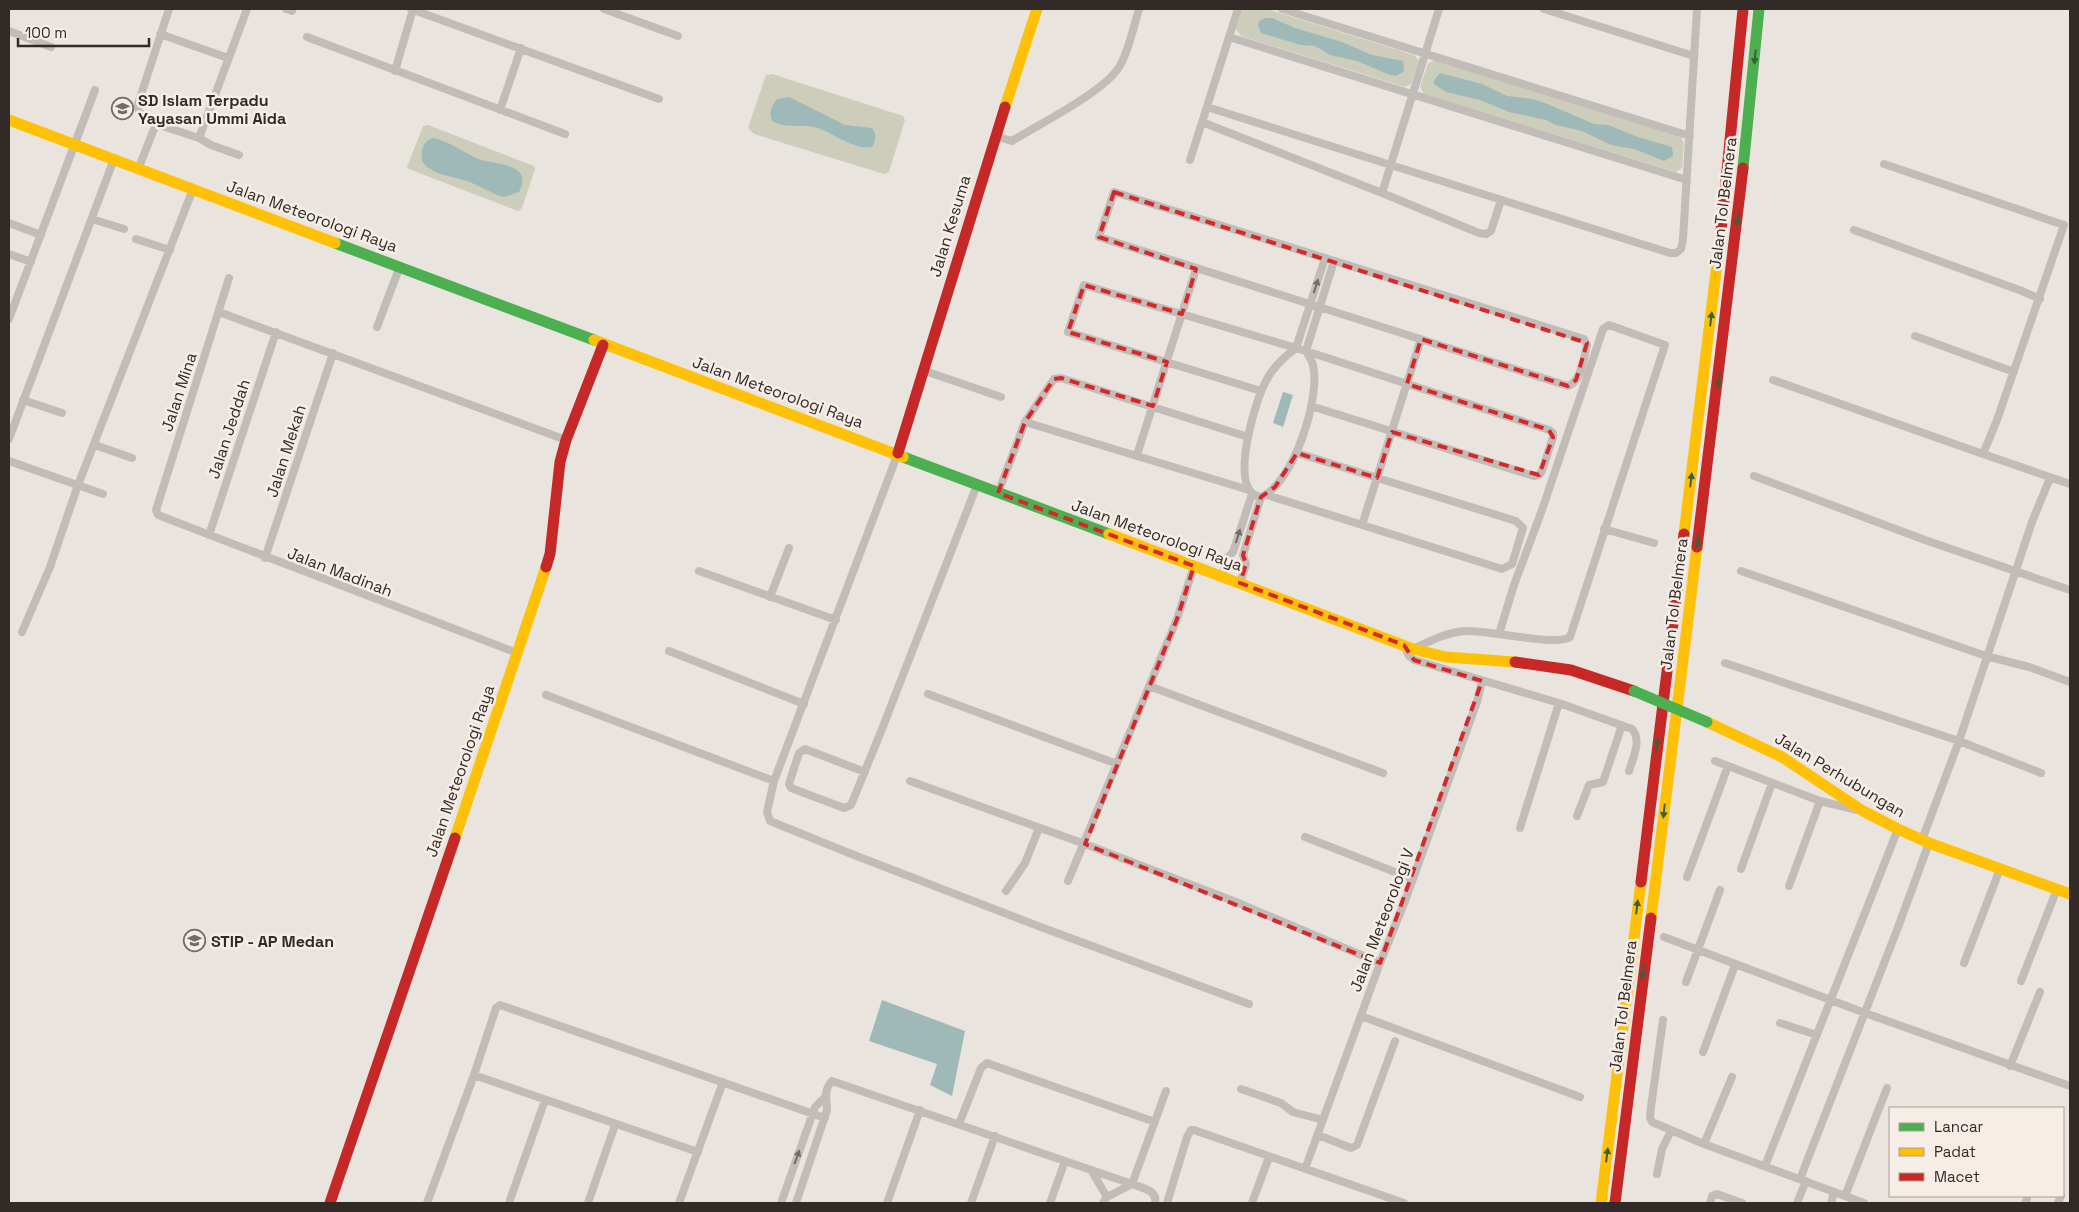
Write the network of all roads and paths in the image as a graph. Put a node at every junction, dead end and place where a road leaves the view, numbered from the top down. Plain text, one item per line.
1 (168, 9) edge
2 (247, 9) edge
3 (412, 9) edge
4 (604, 9) edge
5 (1037, 9) edge
6 (1139, 9) edge
7 (1238, 9) edge
8 (1282, 9) edge
9 (1439, 9) edge
10 (1544, 9) edge
11 (1697, 9) edge
12 (1743, 9) edge
13 (1759, 9) edge
14 (9, 31) edge
15 (160, 34) junction
16 (678, 36) dead end
17 (307, 37) dead end
18 (1229, 37) junction
19 (51, 47) dead end
20 (521, 48) junction
21 (1426, 53) junction
22 (1694, 56) junction
23 (228, 58) junction
24 (395, 71) junction
25 (95, 90) dead end
26 (1413, 94) junction
27 (659, 99) dead end
28 (1206, 107) junction
29 (500, 110) junction
30 (9, 120) edge
31 (1202, 122) junction
32 (156, 124) junction
33 (565, 134) dead end
34 (995, 136) junction
35 (1690, 136) junction
36 (199, 138) junction
37 (75, 145) junction
38 (239, 155) dead end
39 (114, 159) junction
40 (1190, 160) dead end
41 (1884, 164) dead end
42 (1391, 165) junction
43 (139, 168) junction
44 (1687, 180) junction
45 (193, 189) junction
46 (1382, 193) junction
47 (1501, 200) junction
48 (92, 219) junction
49 (9, 223) edge
50 (124, 229) dead end
51 (1854, 230) dead end
52 (41, 235) junction
53 (136, 239) dead end
54 (170, 250) junction
55 (9, 254) edge
56 (1325, 258) junction
57 (1334, 261) junction
58 (31, 262) junction
59 (400, 266) junction
60 (1196, 269) junction
61 (229, 278) dead end
62 (2040, 299) junction
63 (12, 303) edge
64 (1310, 305) junction
65 (1319, 308) junction
66 (219, 312) junction
67 (1182, 314) junction
68 (9, 319) edge
69 (377, 327) dead end
70 (276, 332) junction
71 (1915, 336) dead end
72 (1422, 339) junction
73 (603, 345) junction
74 (1296, 348) junction
75 (1306, 351) junction
76 (333, 353) junction
77 (1166, 362) junction
78 (922, 370) junction
79 (2014, 372) junction
80 (1773, 380) dead end
81 (1407, 384) junction
82 (1261, 391) junction
83 (1001, 397) dead end
84 (23, 400) junction
85 (1153, 406) junction
86 (1311, 406) junction
87 (62, 413) dead end
88 (1025, 422) junction
89 (1392, 432) junction
90 (1248, 437) junction
91 (9, 439) edge
92 (566, 440) junction
93 (94, 445) junction
94 (898, 453) junction
95 (1297, 453) junction
96 (1983, 454) junction
97 (1137, 455) junction
98 (132, 458) dead end
99 (9, 461) edge
100 (1754, 476) dead end
101 (1377, 478) junction
102 (2050, 478) junction
103 (2070, 484) edge
104 (78, 485) junction
105 (977, 485) junction
106 (1251, 492) junction
107 (998, 493) junction
108 (103, 494) dead end
109 (1264, 496) junction
110 (156, 513) joint
111 (1362, 525) junction
112 (1604, 529) junction
113 (208, 535) junction
114 (1654, 543) dead end
115 (789, 548) dead end
116 (1233, 552) junction
117 (1243, 555) junction
118 (265, 558) junction
119 (1194, 566) junction
120 (699, 571) dead end
121 (1741, 571) dead end
122 (2016, 571) junction
123 (1222, 576) junction
124 (1240, 583) junction
125 (2070, 590) edge
126 (770, 597) junction
127 (836, 620) junction
128 (22, 632) dead end
129 (1499, 634) junction
130 (1408, 647) junction
131 (669, 651) dead end
132 (517, 653) junction
133 (1986, 656) junction
134 (1725, 663) dead end
135 (1482, 681) junction
136 (2070, 682) edge
137 (1149, 686) junction
138 (928, 694) dead end
139 (546, 695) dead end
140 (1559, 703) junction
141 (804, 704) junction
142 (1707, 722) joint
143 (1622, 725) junction
144 (1959, 741) junction
145 (1715, 761) dead end
146 (1118, 764) junction
147 (1728, 766) junction
148 (1629, 771) dead end
149 (864, 772) junction
150 (1383, 773) dead end
151 (2041, 773) dead end
152 (774, 781) junction
153 (910, 781) dead end
154 (1772, 783) junction
155 (1820, 801) junction
156 (1863, 811) junction
157 (1577, 816) dead end
158 (1039, 828) junction
159 (1520, 828) dead end
160 (1898, 829) junction
161 (1305, 837) dead end
162 (1925, 841) junction
163 (1085, 844) junction
164 (1740, 869) dead end
165 (2000, 869) junction
166 (1687, 876) dead end
167 (1413, 879) junction
168 (1068, 881) dead end
169 (1789, 886) dead end
170 (2057, 889) junction
171 (1720, 890) dead end
172 (1006, 891) dead end
173 (2070, 894) edge
174 (1664, 937) dead end
175 (1698, 951) junction
176 (1380, 963) junction
177 (1964, 963) dead end
178 (1736, 965) junction
179 (2022, 981) dead end
180 (1686, 982) dead end
181 (2040, 992) dead end
182 (1830, 1000) junction
183 (1249, 1004) dead end
184 (1865, 1013) junction
185 (1361, 1016) junction
186 (1662, 1020) dead end
187 (1780, 1023) dead end
188 (1817, 1035) junction
189 (1395, 1041) dead end
190 (1703, 1052) dead end
191 (2010, 1066) junction
192 (474, 1075) junction
193 (1732, 1077) dead end
194 (722, 1082) junction
195 (2070, 1086) edge
196 (1888, 1088) dead end
197 (1241, 1089) dead end
198 (1166, 1091) dead end
199 (825, 1097) junction
200 (1580, 1097) dead end
201 (545, 1100) junction
202 (920, 1110) junction
203 (812, 1114) junction
204 (825, 1118) junction
205 (1323, 1120) junction
206 (1154, 1122) junction
207 (959, 1124) junction
208 (615, 1125) junction
209 (1671, 1130) junction
210 (1318, 1135) junction
211 (995, 1136) junction
212 (1704, 1144) junction
213 (698, 1152) junction
214 (1269, 1157) junction
215 (1065, 1160) junction
216 (1765, 1166) junction
217 (1305, 1169) junction
218 (1091, 1170) junction
219 (1657, 1174) dead end
220 (1803, 1180) junction
221 (1132, 1184) junction
222 (1834, 1192) junction
223 (1845, 1196) junction
224 (1105, 1200) edge
225 (330, 1203) edge
226 (428, 1203) edge
227 (509, 1203) edge
228 (588, 1203) edge
229 (679, 1203) edge
230 (780, 1203) edge
231 (796, 1203) edge
232 (887, 1203) edge
233 (971, 1203) edge
234 (1050, 1203) edge
235 (1155, 1203) edge
236 (1166, 1203) edge
237 (1252, 1203) edge
238 (1404, 1203) edge
239 (1601, 1203) edge
240 (1615, 1203) edge
241 (1710, 1203) edge
242 (1742, 1203) edge
243 (1797, 1203) edge
244 (1830, 1203) edge
245 (1864, 1203) edge

1 - 15 street
2 - 23 street
3 - 20 street
3 - 24 street
4 - 16 street
5 - 34 main road, Jalan Kesuma
6 - 34 street
7 - 18 street
8 - 21 street
9 - 21 street
10 - 22 street
11 - 22 street
239 -> 12 main road, Jalan Tol Belmera
13 -> 240 main road, Jalan Tol Belmera
14 - 19 street
15 - 23 street
15 - 32 street
17 - 24 street
18 - 26 street
18 - 28 street
20 - 27 street
20 - 29 street
21 - 26 street
21 - 35 street
22 - 35 street
23 - 36 street
24 - 29 street
25 - 37 street
26 - 42 street
26 - 44 street
28 - 31 street
28 - 42 street
29 - 33 street
30 - 37 main road, Jalan Meteorologi Raya
31 - 40 street
31 - 46 street
32 - 36 street
32 - 43 street
34 - 78 main road, Jalan Kesuma
35 - 44 street
36 - 38 street
37 - 39 main road, Jalan Meteorologi Raya
37 - 52 street
39 - 43 main road, Jalan Meteorologi Raya
39 - 48 street
41 - 62 street
42 - 46 street
42 - 47 street
43 - 45 main road, Jalan Meteorologi Raya
44 - 47 street
45 - 54 street
45 - 59 main road, Jalan Meteorologi Raya
46 - 47 street
48 - 50 street
48 - 84 street
49 - 52 street
51 - 62 street
52 - 58 street
53 - 54 street
54 - 93 street
55 - 58 street
56 - 57 street
56 - 60 street
64 -> 56 street
57 - 65 street
57 - 72 street
58 - 63 street
59 - 69 street
59 - 73 main road, Jalan Meteorologi Raya
60 - 64 street
60 - 67 street
61 - 66 street, Jalan Mina
62 - 79 street
63 - 68 street
64 - 65 street
64 - 74 street
65 - 72 street
65 - 75 street
66 - 70 street
66 - 110 street, Jalan Mina
67 - 74 street
67 - 77 street
67 - 77 street
70 - 76 street
70 - 113 street, Jalan Jeddah
71 - 79 street
72 - 81 street
73 - 92 main road, Jalan Meteorologi Raya
73 - 94 main road, Jalan Meteorologi Raya
74 - 75 street
74 - 82 street
75 - 81 street
75 - 86 street
76 - 92 street
76 - 118 street, Jalan Mekah
77 - 82 street
77 - 85 street
78 - 83 street
78 - 94 main road, Jalan Kesuma
79 - 96 street
80 - 96 street
81 - 89 street
81 - 89 street
82 - 90 street
84 - 87 street
84 - 91 street
85 - 88 street
85 - 90 street
85 - 97 street
86 - 89 street
86 - 95 street
88 - 97 street
88 - 107 street
89 - 101 street
90 - 106 street
92 - 132 main road, Jalan Meteorologi Raya
93 - 98 street
93 - 104 street
94 - 105 main road, Jalan Meteorologi Raya
94 - 127 street
95 - 101 street
95 - 109 street
96 - 102 street
97 - 106 street
99 - 104 street
100 - 122 street
101 - 111 street
101 - 111 street
102 - 103 street
102 - 122 street
104 - 108 street
104 - 128 street
105 - 107 main road, Jalan Meteorologi Raya
105 - 149 street
106 - 109 street
116 -> 106 street
107 - 119 main road, Jalan Meteorologi Raya
109 - 111 street
109 - 117 street
110 - 113 street, Jalan Madinah
112 - 114 street
112 - 129 street
112 - 129 street
113 - 118 street, Jalan Madinah
115 - 126 street
116 - 117 street
116 - 123 street
117 - 124 street
118 - 132 street, Jalan Madinah
119 - 123 main road, Jalan Meteorologi Raya
119 - 137 street
120 - 126 street
121 - 133 street
122 - 125 street
122 - 133 street
123 - 124 main road, Jalan Meteorologi Raya
124 - 130 main road, Jalan Meteorologi Raya
126 - 127 street
127 - 141 street
129 - 130 street
130 - 135 street
130 - 142 main road, Jalan Meteorologi Raya, bridge
131 - 141 street
132 - 225 main road, Jalan Meteorologi Raya
133 - 136 street
133 - 144 street
134 - 144 street
135 - 140 street
135 - 167 street, Jalan Meteorologi V
137 - 146 street
137 - 150 street
138 - 146 street
139 - 152 street
140 - 143 street
140 - 159 street
141 - 152 street
142 - 156 main road, Jalan Perhubungan
143 - 148 street
143 - 157 street
144 - 151 street
144 - 162 street
145 - 147 street
146 - 163 street
147 - 154 street
147 - 166 street
149 - 149 street
152 - 183 street
153 - 158 street
154 - 155 street
154 - 164 street
155 - 156 street
155 - 169 street
156 - 160 main road, Jalan Perhubungan
158 - 163 street
158 - 172 street
160 - 162 main road, Jalan Perhubungan
160 - 182 street
161 - 167 street
162 - 165 main road, Jalan Perhubungan
162 - 184 street
163 - 168 street
163 - 176 street
165 - 170 main road, Jalan Perhubungan
165 - 177 street
167 - 176 street, Jalan Meteorologi V
170 - 173 main road, Jalan Perhubungan
170 - 179 street
171 - 175 street
174 - 175 street
175 - 178 street
175 - 180 street
176 - 185 street, Jalan Meteorologi V
178 - 182 street
178 - 190 street
181 - 191 street
182 - 184 street
182 - 188 street
184 - 191 street
184 - 220 street
185 - 200 street
185 - 205 street, Jalan Meteorologi V
186 - 209 street
187 - 188 street
188 - 216 street
189 - 210 street
191 - 195 street
192 - 194 street
192 - 201 street
192 - 226 street
193 - 212 street
194 - 203 street
194 - 213 street
196 - 223 street
197 - 205 street
198 - 206 street
199 - 202 street
199 - 203 street
199 - 204 street
201 - 208 street
201 - 227 street
202 - 207 street
202 - 232 street
203 - 204 street
230 -> 203 street
204 - 231 street
205 - 210 street, Jalan Meteorologi V
206 - 207 street
206 - 221 street
207 - 211 street
208 - 213 street
208 - 228 street
209 - 212 street
209 - 219 street
210 - 217 street, Jalan Meteorologi V
211 - 215 street
211 - 233 street
212 - 216 street
213 - 229 street
214 - 217 street
214 - 236 street
214 - 237 street
215 - 218 street
215 - 234 street
216 - 220 street
217 - 238 street
218 - 221 street
218 - 224 street
220 - 222 street
220 - 243 street
221 - 224 street
221 - 235 street
222 - 223 street
222 - 244 street
223 - 245 street
241 - 242 street

